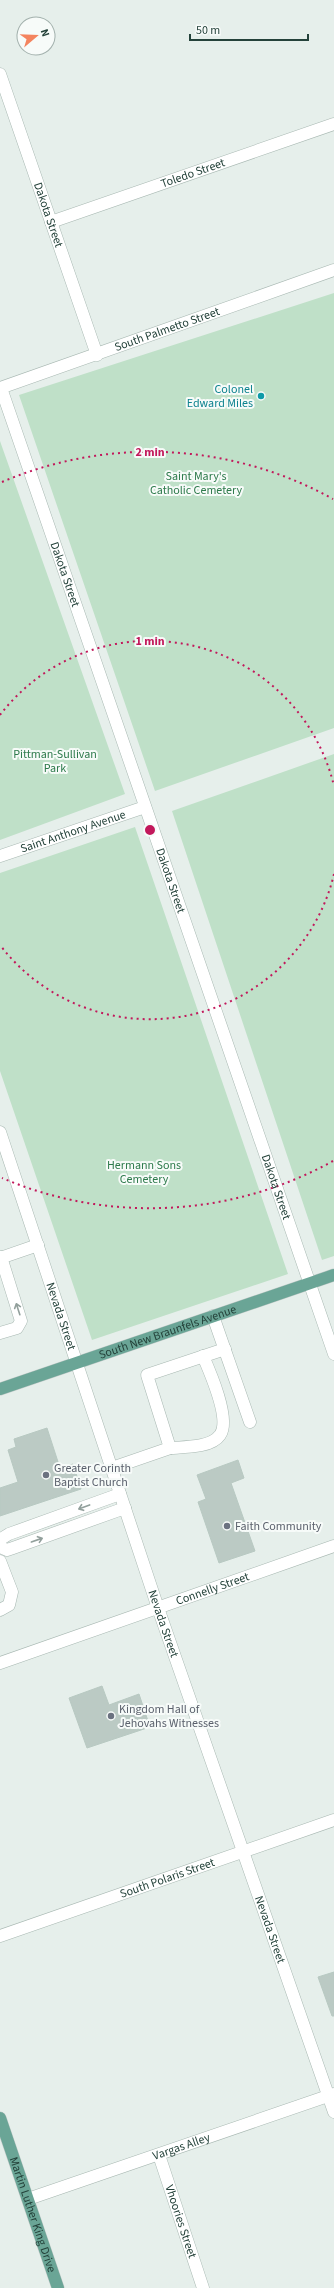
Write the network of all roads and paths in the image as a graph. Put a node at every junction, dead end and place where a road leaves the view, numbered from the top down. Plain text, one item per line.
1 (0, 74) edge
2 (334, 124) edge
3 (51, 222) junction
4 (334, 270) edge
5 (97, 355) junction
6 (0, 388) edge
7 (145, 807) junction
8 (0, 856) edge
9 (0, 1132) edge
10 (38, 1245) junction
11 (0, 1258) edge
12 (334, 1275) edge
13 (310, 1283) junction
14 (213, 1316) junction
15 (0, 1334) edge
16 (225, 1349) junction
17 (334, 1354) edge
18 (203, 1356) junction
19 (77, 1362) junction
20 (0, 1388) edge
21 (250, 1422) dead end
22 (170, 1448) junction
23 (112, 1468) junction
24 (120, 1494) junction
25 (125, 1508) junction
26 (0, 1542) edge
27 (334, 1546) edge
28 (0, 1547) edge
29 (0, 1561) edge
30 (158, 1608) junction
31 (0, 1610) edge
32 (0, 1663) edge
33 (334, 1820) edge
34 (242, 1852) junction
35 (0, 1936) edge
36 (331, 2095) edge
37 (334, 2112) edge
38 (0, 2118) edge
39 (159, 2155) junction
40 (28, 2199) junction
41 (58, 2288) edge
42 (204, 2288) edge

1 - 3 street, Dakota Street
2 - 3 street, Toledo Street
3 - 5 street, Dakota Street
4 - 5 street, South Palmetto Street
5 - 6 street, South Palmetto Street
6 - 7 street, Dakota Street
7 - 8 street, Saint Anthony Avenue
7 - 13 street, Dakota Street
9 - 10 street, Nevada Street
10 - 11 street
10 - 19 street, Nevada Street
15 -> 11 street
12 - 13 main road, South New Braunfels Avenue
13 - 14 main road, South New Braunfels Avenue
13 - 17 street, Dakota Street
14 - 16 street
14 - 19 main road, South New Braunfels Avenue
16 - 18 street
16 - 21 street
18 - 22 street
18 - 22 street
19 - 20 main road, South New Braunfels Avenue
19 - 23 street, Nevada Street
22 - 23 street
23 - 24 street, Nevada Street
24 - 25 street, Nevada Street
24 -> 26 street
28 -> 25 street
25 - 30 street, Nevada Street
27 - 30 street, Connelly Street
29 - 31 street
30 - 32 street, Connelly Street
30 - 34 street, Nevada Street
33 - 34 street, South Polaris Street
34 - 35 street, South Polaris Street
34 - 36 street, Nevada Street
36 - 37 street, Nevada Street
36 - 39 street, Vargas Alley
38 - 40 main road, Martin Luther King Drive
39 - 40 street, Vargas Alley
39 - 42 street, Vhoories Street
40 - 41 main road, Martin Luther King Drive

